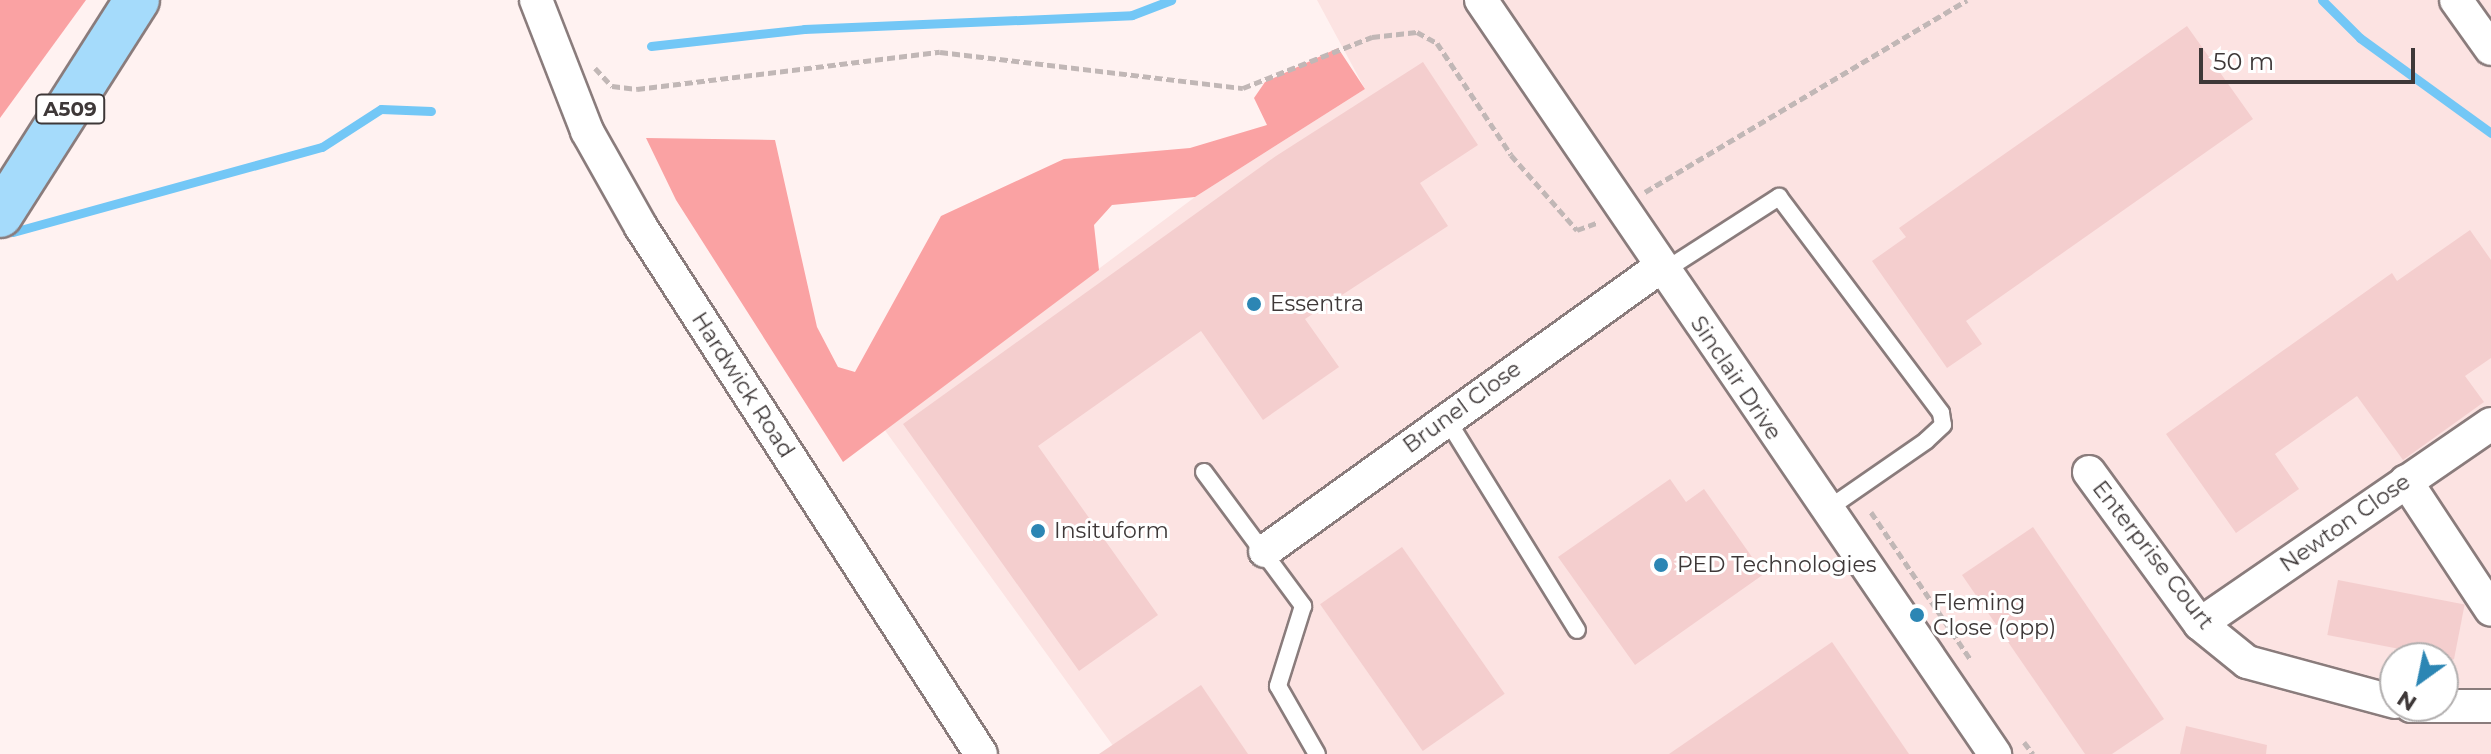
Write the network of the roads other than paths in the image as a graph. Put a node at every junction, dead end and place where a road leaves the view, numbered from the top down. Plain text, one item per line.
1 (137, 0) edge
2 (536, 0) edge
3 (1481, 0) edge
4 (2456, 0) edge
5 (2491, 49) edge
6 (0, 215) edge
7 (1663, 268) junction
8 (1446, 418) junction
9 (2491, 424) edge
10 (1204, 472) dead end
11 (2089, 472) dead end
12 (2406, 481) junction
13 (1825, 511) junction
14 (1265, 551) junction
15 (2491, 610) edge
16 (2200, 624) junction
17 (1577, 630) dead end
18 (2379, 698) edge
19 (2459, 706) edge
20 (2491, 706) edge
21 (981, 754) edge
22 (1317, 754) edge
23 (1995, 754) edge

1 - 6 highway, A509
2 - 21 street, Hardwick Road
3 - 7 street, Sinclair Drive
4 - 5 street
7 - 8 street, Brunel Close
7 - 13 street, Sinclair Drive
7 - 13 lane
8 - 14 street, Brunel Close
8 - 17 lane
9 - 12 street, Newton Close
10 - 14 lane
11 - 16 street, Enterprise Court
12 - 15 street
12 - 16 street, Newton Close
13 - 23 street, Sinclair Drive
14 - 22 lane
16 - 18 street, Enterprise Court
19 - 20 street

